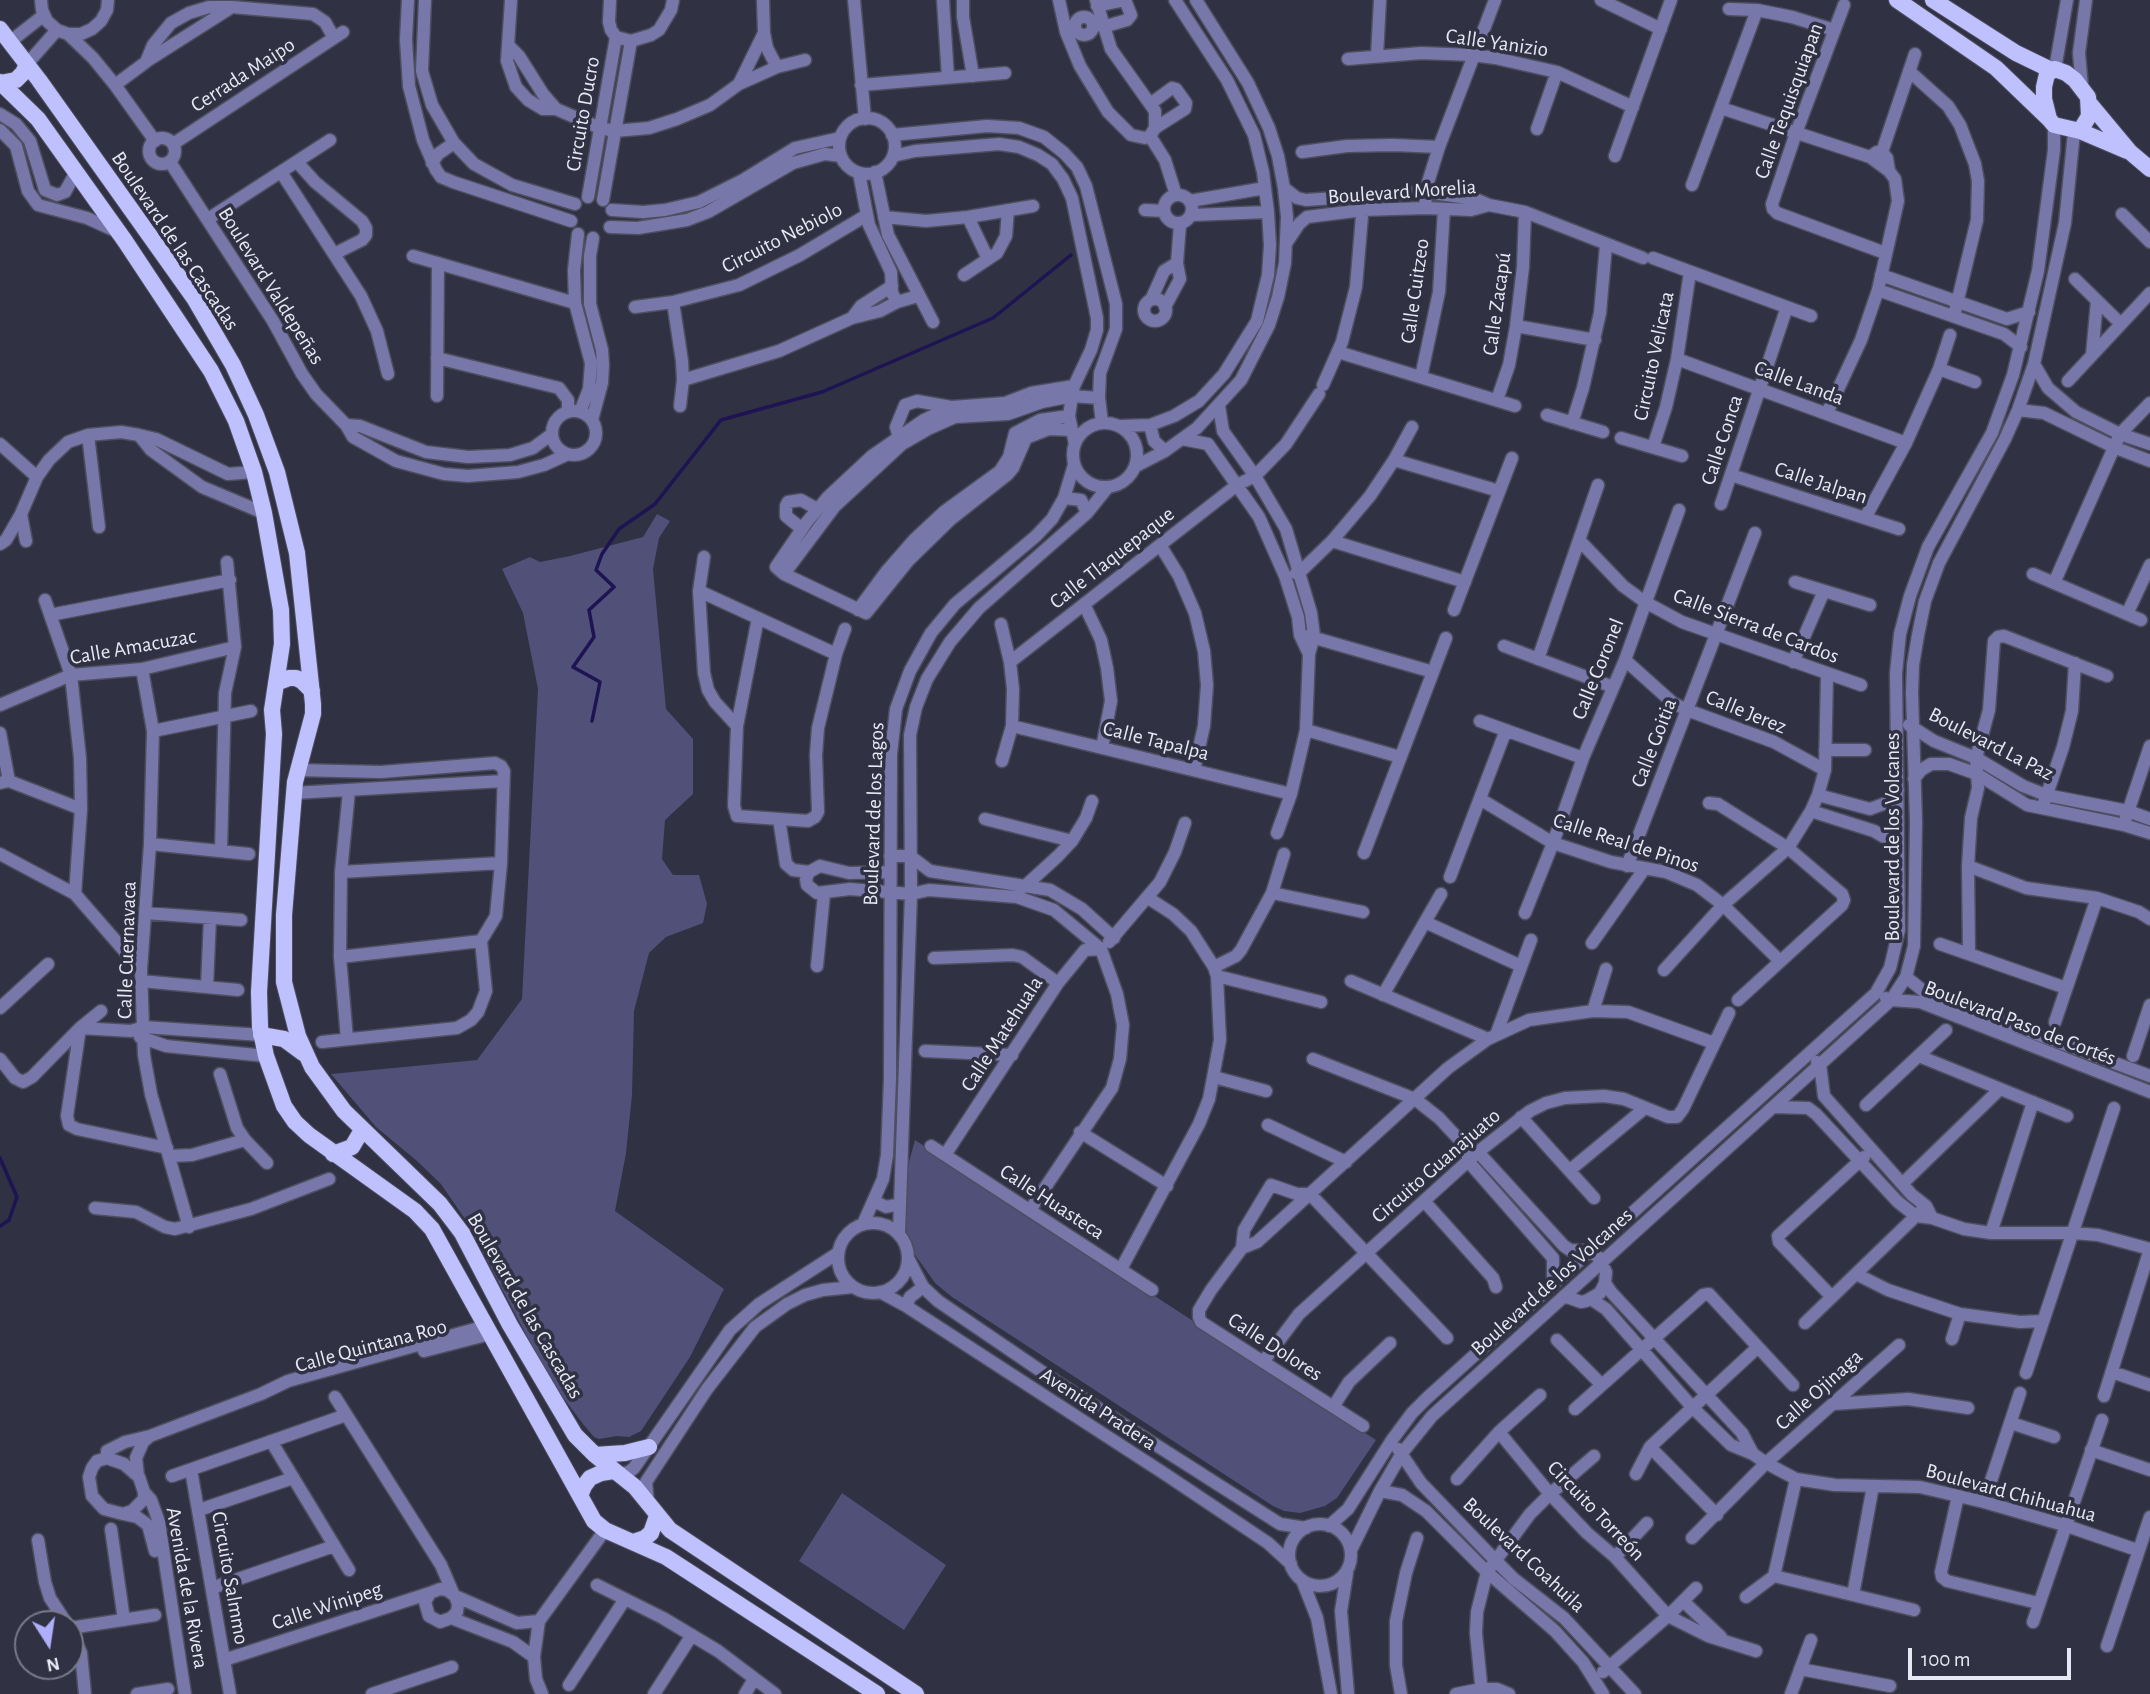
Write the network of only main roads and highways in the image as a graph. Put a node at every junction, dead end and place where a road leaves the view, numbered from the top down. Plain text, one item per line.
1 (1897, 0) edge
2 (1933, 0) edge
3 (6, 35) edge
4 (27, 64) junction
5 (2053, 70) junction
6 (0, 83) edge
7 (2090, 104) junction
8 (2051, 122) junction
9 (2077, 131) junction
10 (2130, 152) junction
11 (2150, 169) edge
12 (276, 683) junction
13 (312, 691) junction
14 (274, 734) junction
15 (306, 734) junction
16 (261, 1035) junction
17 (307, 1057) junction
18 (362, 1130) junction
19 (333, 1154) junction
20 (649, 1447) road end
21 (596, 1455) junction
22 (617, 1473) junction
23 (580, 1496) junction
24 (652, 1509) junction
25 (634, 1542) junction
26 (869, 1691) edge
27 (916, 1694) edge

1 - 8 main road
2 - 5 main road
3 - 4 main road, Boulevard de las Cascadas
4 - 6 main road
4 - 13 main road, Boulevard de las Cascadas
5 - 7 main road
5 - 8 main road
6 - 12 main road, Boulevard de las Cascadas
7 - 9 main road
7 - 10 main road
8 - 9 main road
9 - 10 main road
10 - 11 main road
12 - 13 main road
12 - 14 main road, Boulevard de las Cascadas
13 - 15 main road, Boulevard de las Cascadas
14 - 15 main road
14 - 16 main road, Boulevard de las Cascadas
15 - 17 main road, Boulevard de las Cascadas
16 - 17 main road
16 - 19 main road, Boulevard de las Cascadas
17 - 18 main road, Boulevard de las Cascadas
18 - 19 main road
18 - 21 main road, Boulevard de las Cascadas
19 - 23 main road, Boulevard de las Cascadas
20 - 21 main road
21 - 22 main road, Boulevard de las Cascadas
22 - 23 main road
22 - 24 main road, Boulevard de las Cascadas
23 - 25 main road, Boulevard de las Cascadas
24 - 25 main road
24 - 27 main road, Boulevard de las Cascadas
25 - 26 main road, Boulevard de las Cascadas

